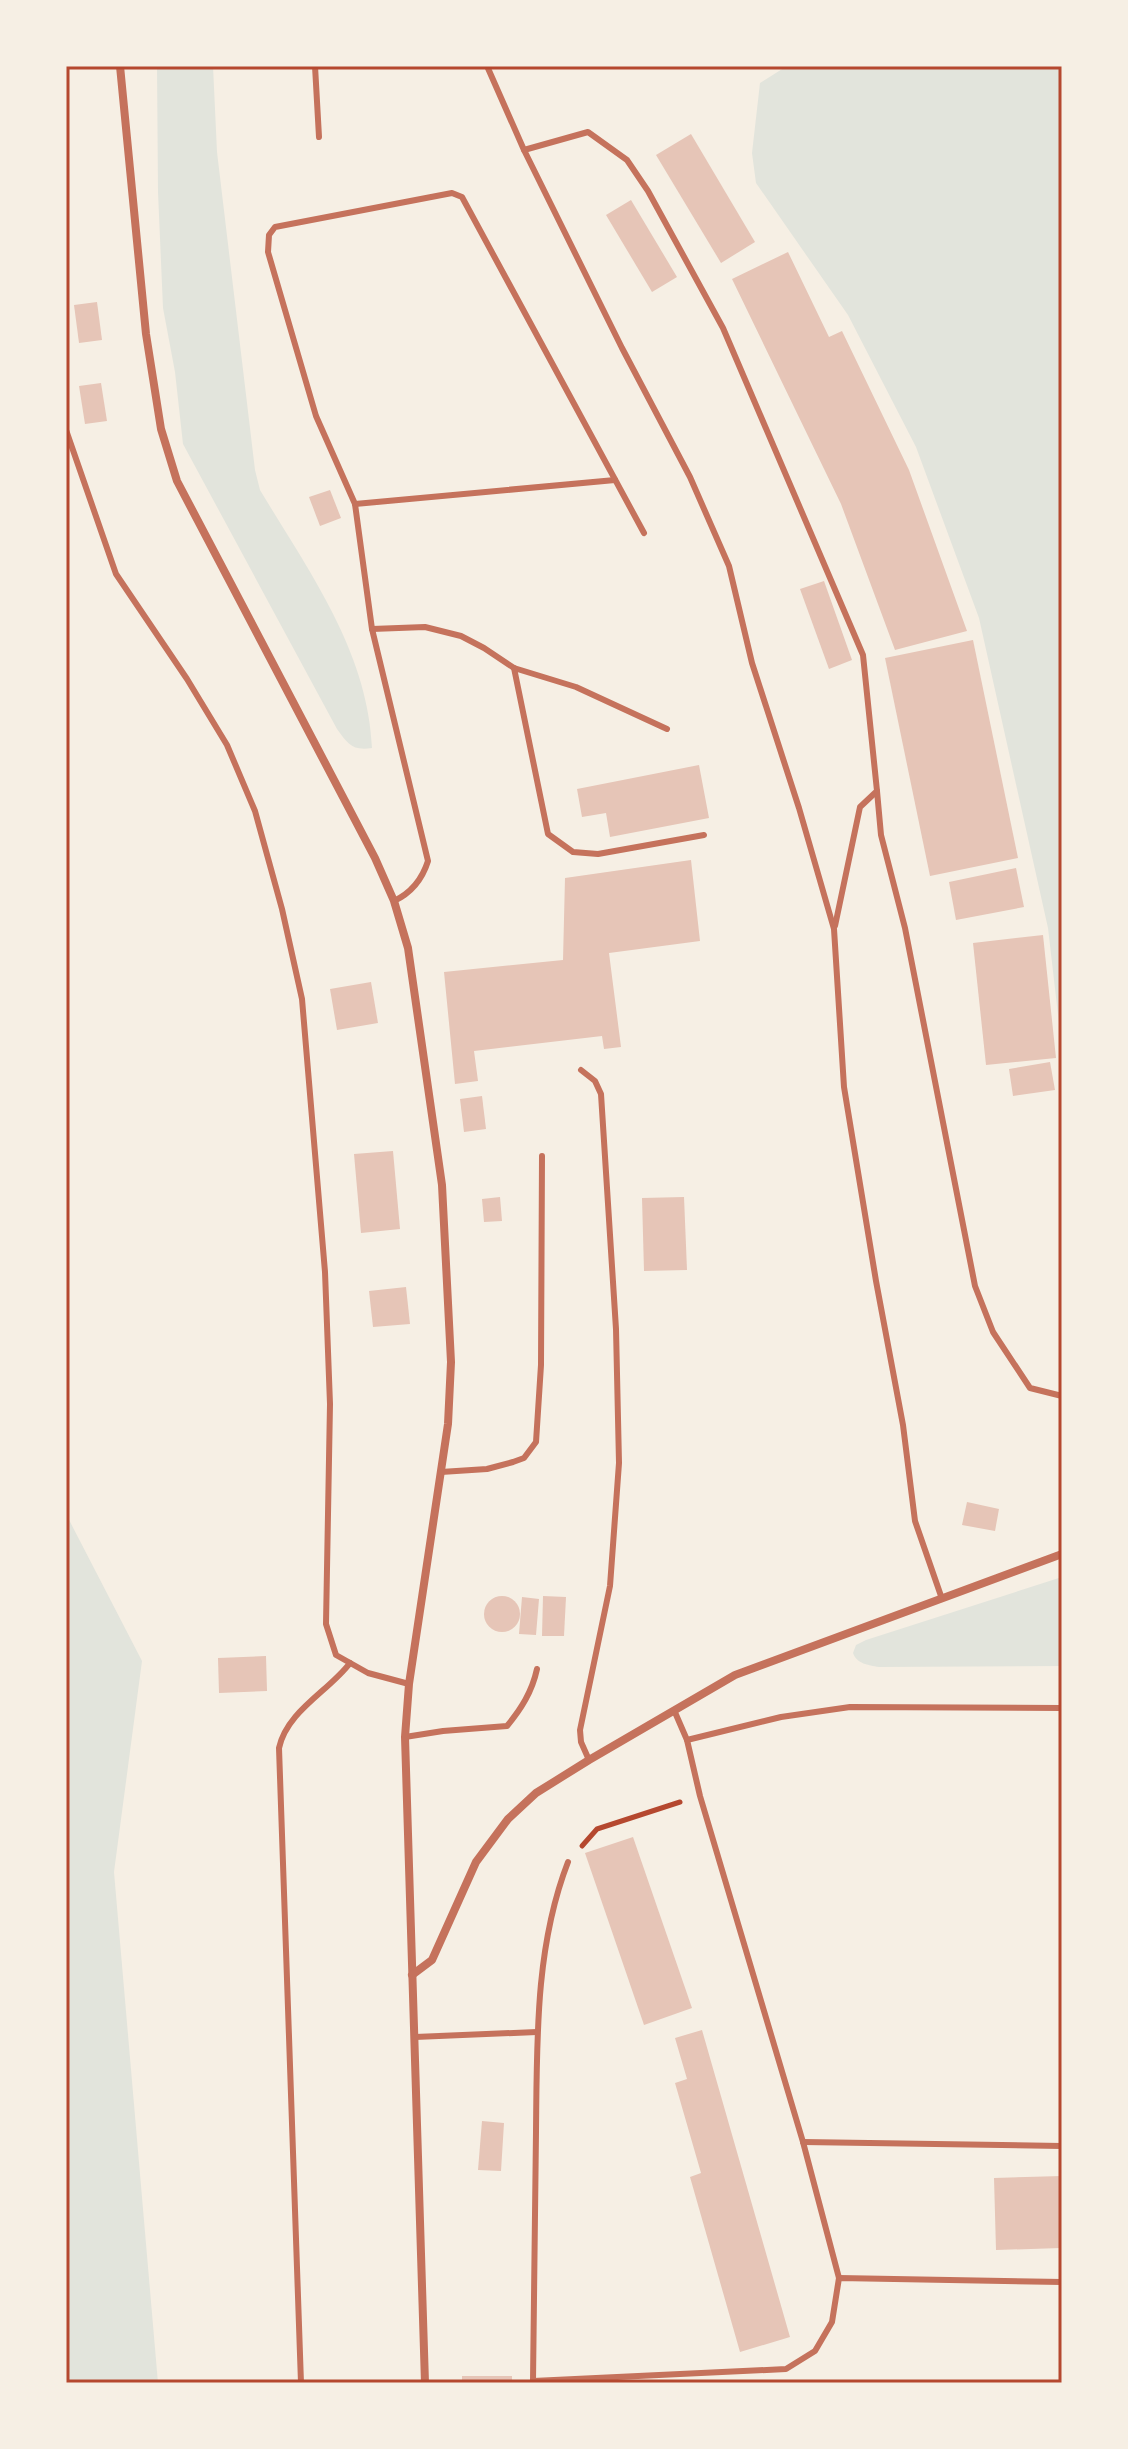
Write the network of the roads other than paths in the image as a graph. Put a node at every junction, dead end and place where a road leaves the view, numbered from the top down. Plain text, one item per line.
1 (120, 66) edge
2 (315, 66) edge
3 (487, 66) edge
4 (319, 137) dead end
5 (524, 150) junction
6 (66, 430) edge
7 (615, 480) junction
8 (355, 504) junction
9 (644, 533) dead end
10 (372, 629) junction
11 (514, 668) junction
12 (667, 729) dead end
13 (877, 791) junction
14 (704, 835) dead end
15 (394, 901) junction
16 (834, 929) junction
17 (581, 1070) dead end
18 (542, 1156) dead end
19 (1062, 1396) edge
20 (441, 1472) junction
21 (1062, 1554) edge
22 (941, 1596) junction
23 (350, 1663) junction
24 (537, 1669) dead end
25 (409, 1684) junction
26 (1062, 1708) edge
27 (674, 1710) junction
28 (405, 1737) junction
29 (687, 1740) junction
30 (589, 1760) junction
31 (568, 1862) dead end
32 (412, 1975) junction
33 (537, 2032) junction
34 (415, 2037) junction
35 (803, 2142) junction
36 (1062, 2146) edge
37 (839, 2278) junction
38 (1062, 2282) edge
39 (533, 2382) edge
40 (301, 2383) edge
41 (425, 2383) edge

1 - 15 street
2 - 4 lane
3 - 5 lane
5 - 13 lane
5 - 16 lane
6 - 23 lane
7 - 8 lane
7 - 8 lane
7 - 9 lane
8 - 10 lane
10 - 11 lane
10 - 15 lane
11 - 12 lane
11 - 14 lane
13 - 16 lane
13 - 19 lane
15 - 20 street
16 - 22 lane
17 - 30 lane
18 - 20 lane
20 - 25 street
21 - 22 street
22 - 27 street
23 - 25 lane
23 - 40 lane
24 - 28 lane
25 - 28 street
26 - 29 lane
27 - 29 lane
27 - 30 street
28 - 32 street
29 - 35 lane
30 - 32 street
31 - 33 lane
32 - 34 street
33 - 34 lane
33 - 39 lane
34 - 41 street
35 - 36 lane
35 - 37 lane
37 - 38 lane
37 - 39 lane

